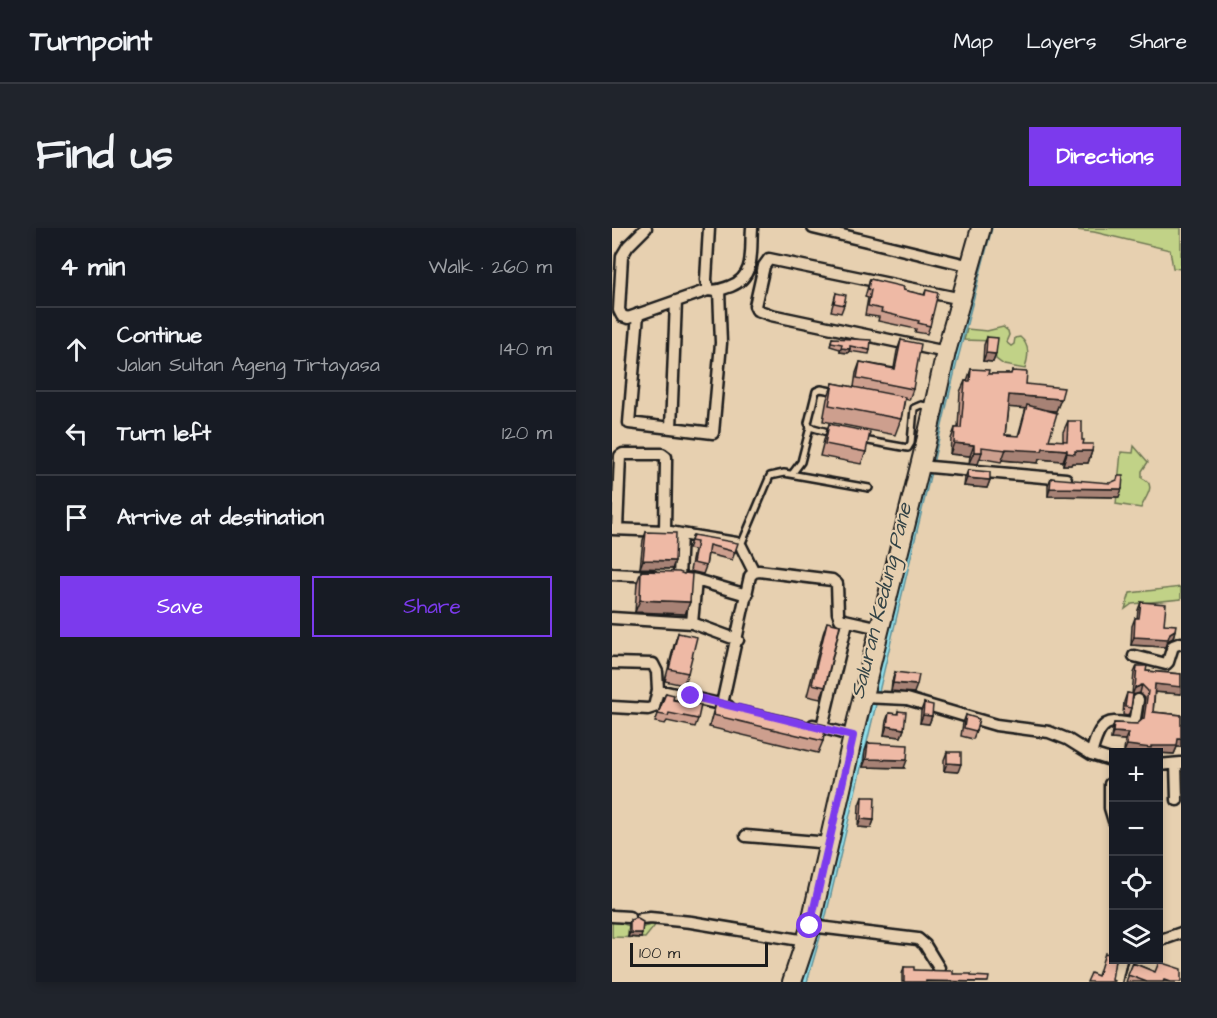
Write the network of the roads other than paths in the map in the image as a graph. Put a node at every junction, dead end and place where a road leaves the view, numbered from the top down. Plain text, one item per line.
1 (709, 228) edge
2 (752, 228) edge
3 (813, 228) edge
4 (981, 228) edge
5 (641, 230) edge
6 (970, 267) junction
7 (708, 290) junction
8 (719, 290) junction
9 (962, 299) junction
10 (676, 301) junction
11 (639, 314) junction
12 (946, 352) junction
13 (841, 392) edge
14 (933, 408) junction
15 (810, 427) junction
16 (671, 428) junction
17 (836, 434) edge
18 (858, 439) edge
19 (926, 466) junction
20 (792, 474) junction
21 (1077, 480) edge
22 (868, 488) dead end
23 (615, 529) edge
24 (665, 531) junction
25 (681, 534) junction
26 (741, 546) junction
27 (753, 572) junction
28 (612, 574) edge
29 (679, 577) junction
30 (696, 580) junction
31 (747, 595) junction
32 (612, 618) edge
33 (847, 622) junction
34 (692, 623) junction
35 (880, 628) junction
36 (738, 640) junction
37 (1181, 643) edge
38 (1134, 656) dead end
39 (612, 663) edge
40 (658, 690) junction
41 (870, 697) junction
42 (1138, 700) dead end
43 (722, 704) junction
44 (612, 707) edge
45 (745, 710) edge
46 (800, 722) edge
47 (822, 728) junction
48 (853, 736) junction
49 (1091, 754) junction
50 (1109, 760) edge
51 (1178, 763) edge
52 (1163, 764) edge
53 (1177, 800) dead end
54 (746, 836) dead end
55 (830, 843) junction
56 (615, 916) edge
57 (629, 918) edge
58 (641, 921) edge
59 (813, 930) junction
60 (1181, 933) edge
61 (1163, 939) edge
62 (1120, 964) edge
63 (939, 968) edge
64 (792, 982) edge
65 (1116, 982) edge

1 - 7 street
2 - 8 street
3 - 6 street
4 - 6 main road
5 - 11 street
6 - 9 main road
7 - 8 street
7 - 10 street
8 - 16 street
9 - 12 main road
9 - 12 street
10 - 11 street
10 - 16 street
11 - 16 street
12 - 14 main road
13 - 15 lane
14 - 18 lane
14 - 19 main road
15 - 17 lane
15 - 20 lane
19 - 21 street
19 - 35 main road
20 - 22 lane
20 - 26 lane
23 - 24 street
23 - 24 street
24 - 25 street
25 - 26 street
25 - 29 street
26 - 27 street
27 - 31 street
27 - 33 street
28 - 29 street
29 - 30 street
30 - 31 street
30 - 34 street
31 - 36 street
32 - 34 street
33 - 35 street
33 - 47 street
34 - 36 street
35 - 41 main road
36 - 43 street
37 - 38 street
39 - 40 street
40 - 43 street
40 - 44 street
41 - 48 main road
41 - 49 street
42 - 49 street
43 - 45 street
46 - 47 street
47 - 48 street
48 - 55 main road
49 - 50 street
51 - 52 street
51 - 53 street
54 - 55 street
55 - 59 main road
56 - 57 street
58 - 59 street
59 - 63 street
59 - 64 main road
60 - 61 street
62 - 65 street

